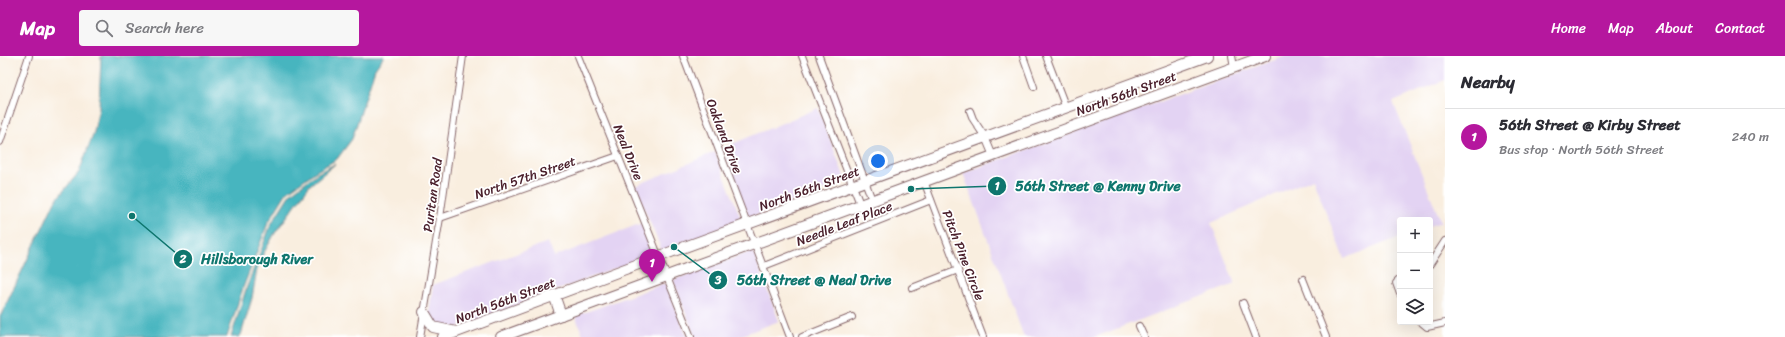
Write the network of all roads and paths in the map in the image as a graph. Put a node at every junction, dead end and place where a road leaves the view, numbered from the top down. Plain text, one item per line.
1 (29, 56) edge
2 (463, 56) edge
3 (578, 56) edge
4 (683, 56) edge
5 (802, 56) edge
6 (819, 56) edge
7 (1023, 56) edge
8 (1046, 56) edge
9 (1207, 56) edge
10 (1232, 56) edge
11 (1265, 56) edge
12 (1234, 67) junction
13 (1034, 87) dead end
14 (1066, 108) junction
15 (970, 111) dead end
16 (985, 137) junction
17 (0, 142) edge
18 (618, 156) junction
19 (993, 156) junction
20 (866, 181) junction
21 (924, 181) junction
22 (852, 186) junction
23 (872, 200) junction
24 (931, 200) junction
25 (860, 204) junction
26 (440, 218) junction
27 (747, 224) junction
28 (1445, 241) edge
29 (754, 243) junction
30 (660, 256) junction
31 (1433, 259) edge
32 (764, 266) junction
33 (958, 270) junction
34 (667, 275) junction
35 (1303, 279) dead end
36 (912, 288) dead end
37 (554, 296) junction
38 (1243, 303) dead end
39 (424, 312) junction
40 (561, 315) junction
41 (852, 317) dead end
42 (1445, 323) edge
43 (1425, 325) edge
44 (1139, 326) dead end
45 (456, 332) junction
46 (818, 334) edge
47 (420, 337) edge
48 (443, 337) edge
49 (501, 337) edge
50 (691, 337) edge
51 (790, 337) edge
52 (802, 337) edge
53 (983, 337) edge
54 (1144, 337) edge
55 (1256, 337) edge
56 (1326, 337) edge

1 - 17 street
2 - 26 street, Puritan Road
3 - 18 street, Neal Drive
4 - 27 street, Oakland Drive
5 - 22 street
6 - 20 street
7 - 13 street
8 - 14 street
9 - 14 main road, North 56th Street
10 - 12 street
11 - 12 main road, North 56th Street
12 - 19 main road, North 56th Street
14 - 16 main road, North 56th Street
15 - 16 street
16 - 19 street
16 - 20 main road, North 56th Street
18 - 26 street, North 57th Street
18 - 30 street, Neal Drive
19 - 21 main road, North 56th Street
20 - 22 main road, North 56th Street
20 - 23 street
21 - 23 main road, North 56th Street
21 - 24 street, Pitch Pine Circle
22 - 25 street
22 - 27 main road, North 56th Street
23 - 25 main road, North 56th Street
24 - 32 street, Needle Leaf Place
24 - 33 street, Pitch Pine Circle
25 - 29 main road, North 56th Street
26 - 39 street, Puritan Road
27 - 29 street, Oakland Drive
27 - 30 main road, North 56th Street
28 - 31 street
29 - 32 street
29 - 34 main road, North 56th Street
30 - 34 street, Neal Drive
30 - 37 main road, North 56th Street
32 - 51 street
33 - 36 street
33 - 53 street, Pitch Pine Circle
34 - 40 main road, North 56th Street
34 - 50 street, Neal Drive
35 - 56 street
37 - 40 main road
37 - 45 main road, North 56th Street
38 - 55 street
39 - 45 main road
39 - 47 street, Puritan Road
40 - 49 main road, North 56th Street
41 - 46 street
42 - 43 street
44 - 54 street
45 - 48 main road, North 56th Street
46 - 52 street

